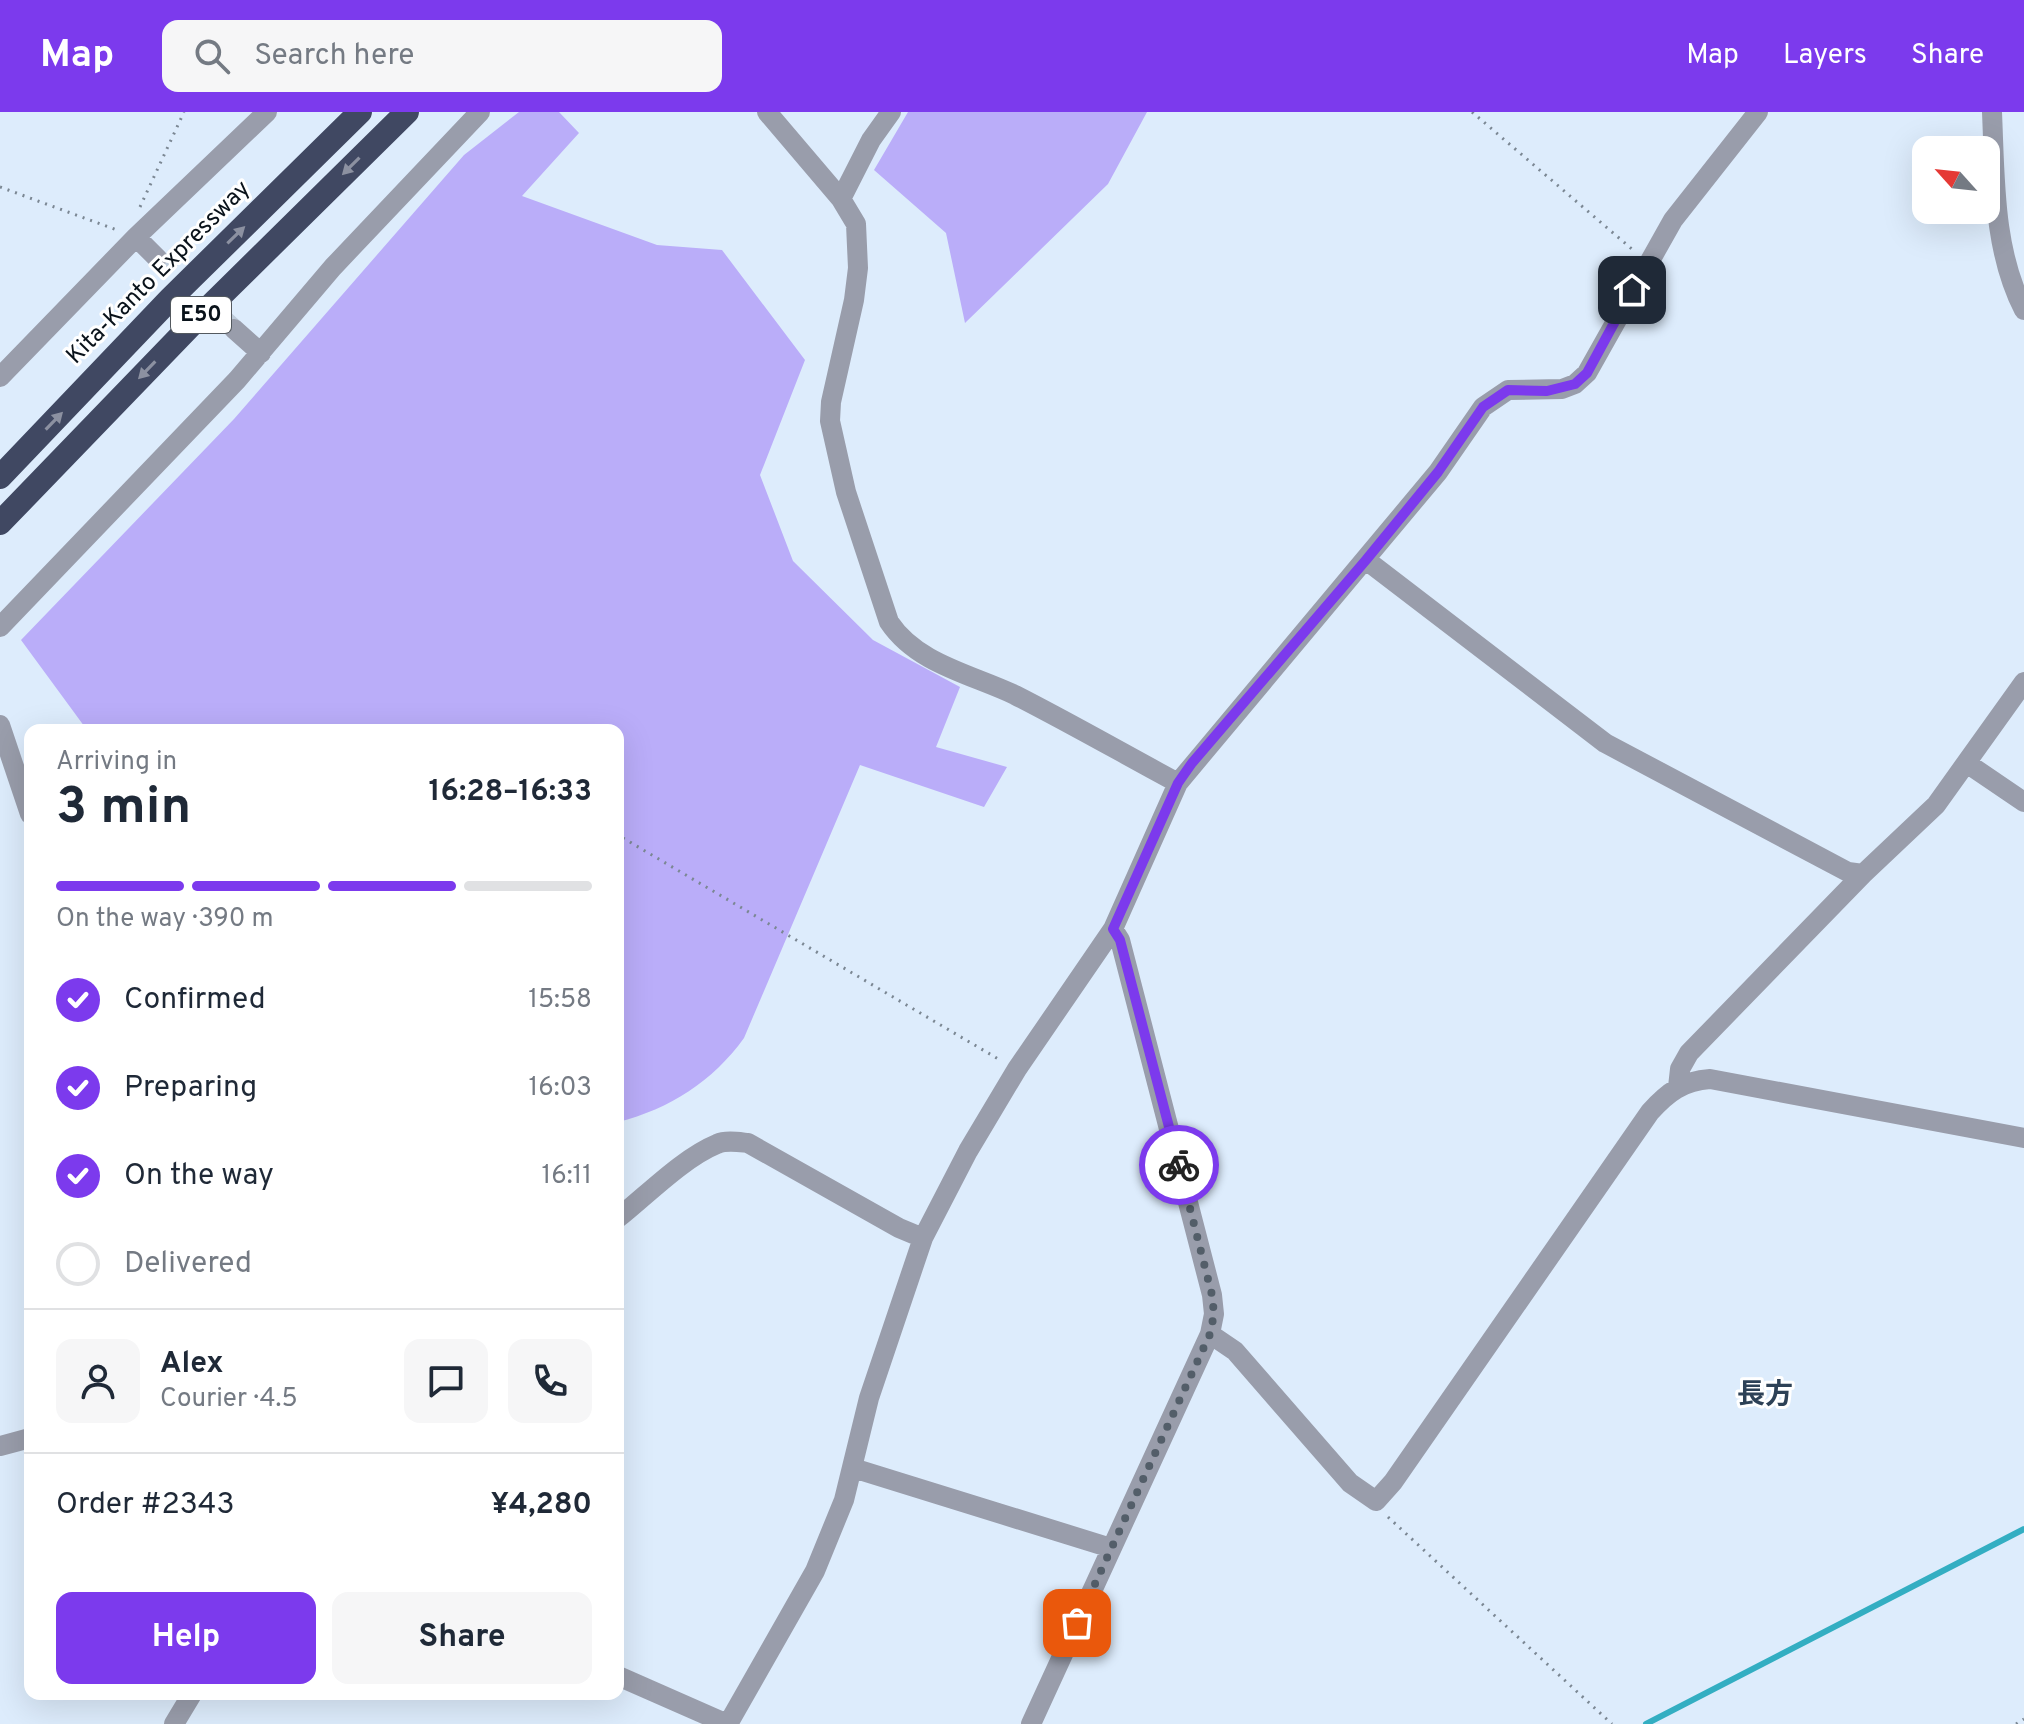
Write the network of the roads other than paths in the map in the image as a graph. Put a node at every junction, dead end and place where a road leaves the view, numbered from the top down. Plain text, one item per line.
1 (267, 112) edge
2 (360, 112) edge
3 (407, 112) edge
4 (480, 112) edge
5 (767, 112) edge
6 (891, 112) edge
7 (1758, 112) edge
8 (1992, 112) edge
9 (841, 199) junction
10 (136, 237) junction
11 (157, 258) tunnel mouth
12 (2024, 310) edge
13 (234, 329) tunnel mouth
14 (261, 353) junction
15 (0, 377) edge
16 (0, 477) edge
17 (0, 523) edge
18 (1366, 560) junction
19 (0, 627) edge
20 (2024, 682) edge
21 (0, 725) edge
22 (1968, 764) junction
23 (1178, 783) junction
24 (24, 796) edge
25 (2024, 802) edge
26 (1863, 874) junction
27 (1113, 929) junction
28 (1678, 1087) junction
29 (2024, 1138) edge
30 (624, 1213) edge
31 (923, 1238) junction
32 (1210, 1334) junction
33 (24, 1440) edge
34 (0, 1446) edge
35 (853, 1468) junction
36 (1111, 1548) junction
37 (624, 1679) edge
38 (188, 1700) edge
39 (174, 1724) edge
40 (728, 1724) edge
41 (1031, 1724) edge

1 - 10 street
16 -> 2 highway, Kita-Kanto Expressway / E50
3 -> 17 highway, E50
4 - 14 street
5 - 9 street
6 - 9 street
7 - 18 street
8 - 12 street
9 - 23 street
10 - 11 street
10 - 15 street
13 - 14 street
14 - 19 street
18 - 23 street
18 - 26 street
20 - 22 street
21 - 24 street
22 - 25 street
22 - 26 street
23 - 27 street
26 - 28 street
27 - 31 street
27 - 32 street
28 - 29 street
28 - 32 street
30 - 31 street
31 - 35 street
32 - 36 street
33 - 34 street
35 - 36 street
35 - 40 street
36 - 41 street
37 - 40 street
38 - 39 street

